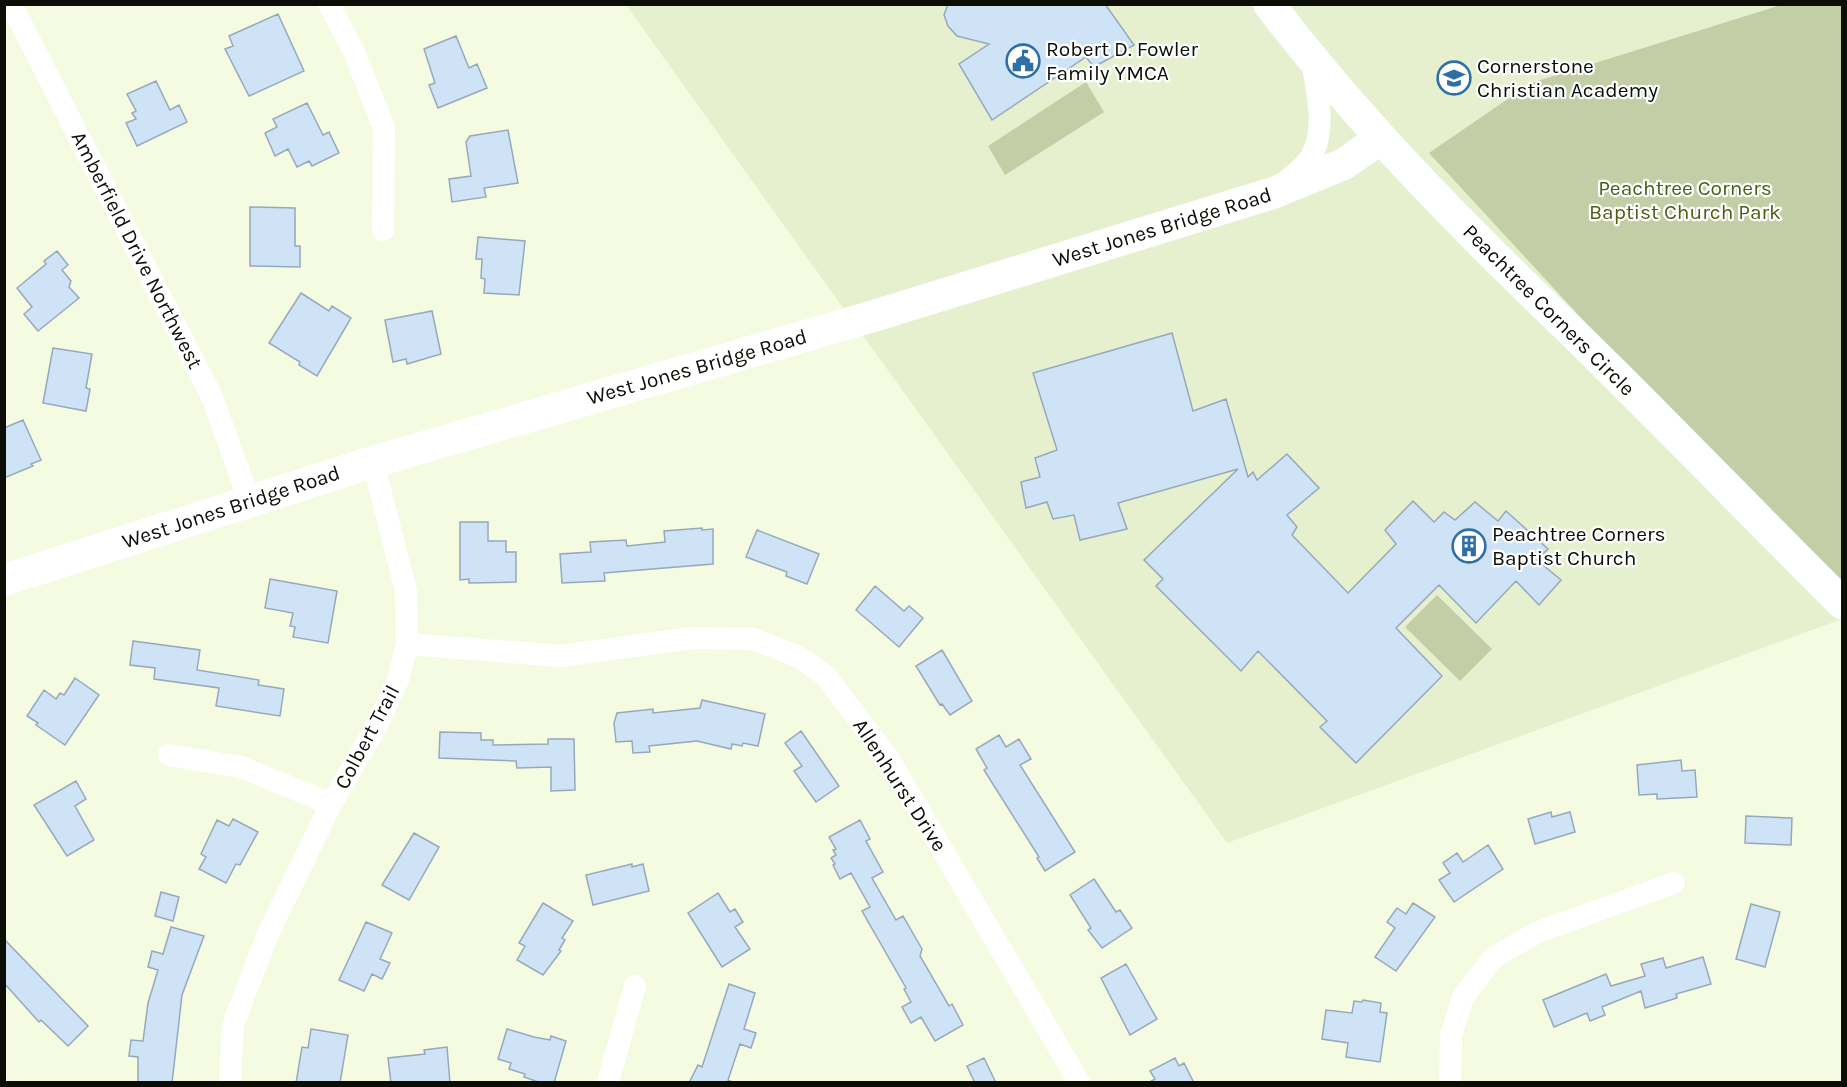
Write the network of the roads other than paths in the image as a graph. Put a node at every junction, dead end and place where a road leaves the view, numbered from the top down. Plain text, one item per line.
1 (11, 4) edge
2 (329, 4) edge
3 (1269, 4) edge
4 (1312, 61) junction
5 (1381, 138) junction
6 (1273, 193) junction
7 (383, 230) dead end
8 (373, 462) junction
9 (250, 502) junction
10 (4, 580) edge
11 (1842, 603) edge
12 (407, 644) junction
13 (169, 755) dead end
14 (331, 804) junction
15 (1674, 883) dead end
16 (635, 986) dead end
17 (230, 1083) edge
18 (608, 1083) edge
19 (1079, 1083) edge
20 (1450, 1083) edge

1 - 9 street, Amberfield Drive Northwest
2 - 7 street
3 - 4 street, Peachtree Corners Circle
4 - 5 street, Peachtree Corners Circle
4 - 6 street
5 - 6 street, West Jones Bridge Road
5 - 11 street, Peachtree Corners Circle
6 - 8 street, West Jones Bridge Road
8 - 9 street, West Jones Bridge Road
8 - 12 street, Colbert Trail
9 - 10 street, West Jones Bridge Road
12 - 14 street, Colbert Trail
12 - 19 street, Allenhurst Drive
13 - 14 street
14 - 17 street, Colbert Trail
15 - 20 street
16 - 18 street

